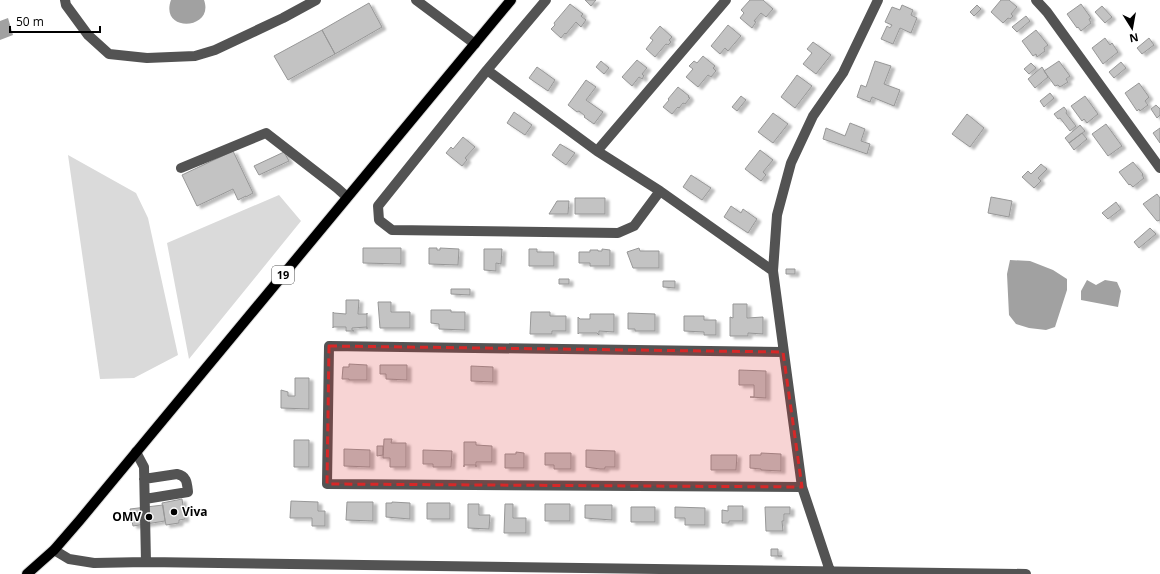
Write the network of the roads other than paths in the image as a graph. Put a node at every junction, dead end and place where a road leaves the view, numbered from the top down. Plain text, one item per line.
1 (65, 0) edge
2 (316, 0) edge
3 (416, 0) edge
4 (511, 0) edge
5 (546, 0) edge
6 (726, 0) edge
7 (878, 0) edge
8 (1036, 0) edge
9 (474, 44) junction
10 (487, 70) junction
11 (597, 151) junction
12 (181, 168) dead end
13 (1160, 168) edge
14 (660, 191) junction
15 (347, 197) junction
16 (772, 271) junction
17 (783, 352) junction
18 (136, 452) junction
19 (144, 478) junction
20 (802, 487) junction
21 (145, 499) junction
22 (54, 550) junction
23 (146, 562) junction
24 (830, 571) junction
25 (27, 574) edge
26 (1026, 574) edge

1 - 2 street
3 - 9 street
4 - 9 main road, 19
5 - 10 street
6 - 11 street
7 - 16 street
8 - 13 street
9 - 15 main road, 19
10 - 11 street
10 - 14 street
11 - 14 street
12 - 15 street
14 - 16 street
15 - 18 main road, 19
16 - 17 street
17 - 20 street
17 - 20 street
18 - 19 street
18 - 22 main road, 19
19 - 21 street
19 - 21 street
20 - 24 street
21 - 23 street
22 - 23 street
22 - 25 main road, 19
23 - 24 street
24 - 26 street

